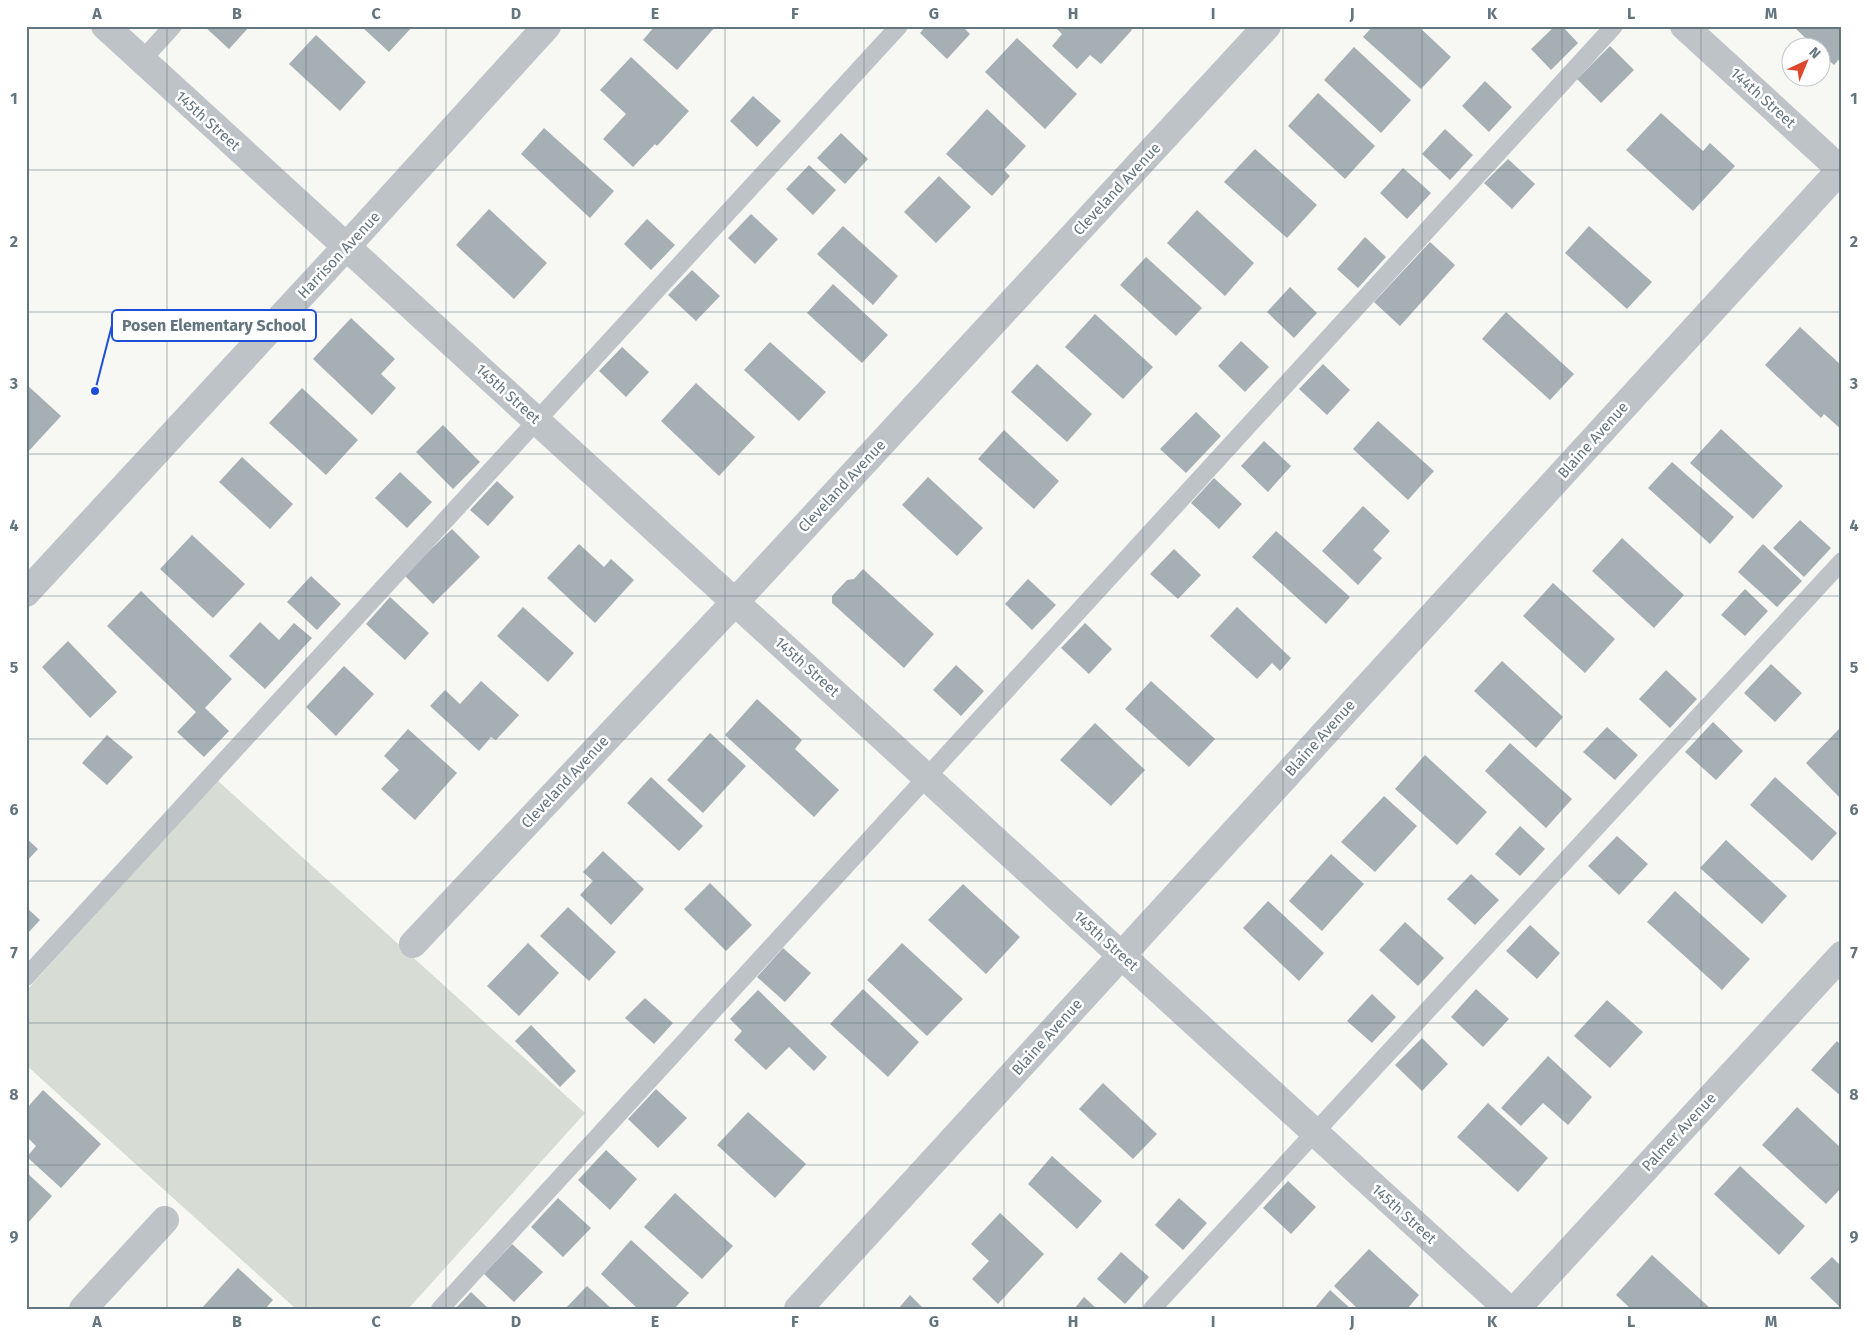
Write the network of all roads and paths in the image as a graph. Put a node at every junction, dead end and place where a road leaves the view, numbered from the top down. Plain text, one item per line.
1 (104, 26) edge
2 (173, 26) edge
3 (547, 26) edge
4 (898, 26) edge
5 (1267, 26) edge
6 (1614, 26) edge
7 (1684, 26) edge
8 (142, 60) junction
9 (1841, 169) edge
10 (346, 247) junction
11 (536, 421) junction
12 (1842, 561) edge
13 (26, 593) edge
14 (735, 602) junction
15 (926, 777) junction
16 (413, 944) dead end
17 (1122, 955) junction
18 (1842, 955) edge
19 (26, 977) edge
20 (1315, 1132) junction
21 (165, 1220) dead end
22 (83, 1309) edge
23 (440, 1309) edge
24 (798, 1309) edge
25 (1152, 1309) edge
26 (1508, 1309) edge
27 (1516, 1309) edge

1 - 8 street, 145th Street
2 - 8 lane
3 - 10 street, Harrison Avenue
4 - 11 lane
5 - 14 street, Cleveland Avenue
6 - 15 lane
7 - 9 street, 144th Street
8 - 10 street, 145th Street
9 - 17 street, Blaine Avenue
10 - 11 street, 145th Street
10 - 13 street, Harrison Avenue
11 - 14 street, 145th Street
11 - 19 lane
12 - 20 lane
14 - 15 street, 145th Street
14 - 16 street, Cleveland Avenue
15 - 17 street, 145th Street
15 - 23 lane
17 - 20 street, 145th Street
17 - 24 street, Blaine Avenue
18 - 27 street, Palmer Avenue
20 - 25 lane
20 - 26 street, 145th Street
21 - 22 street

